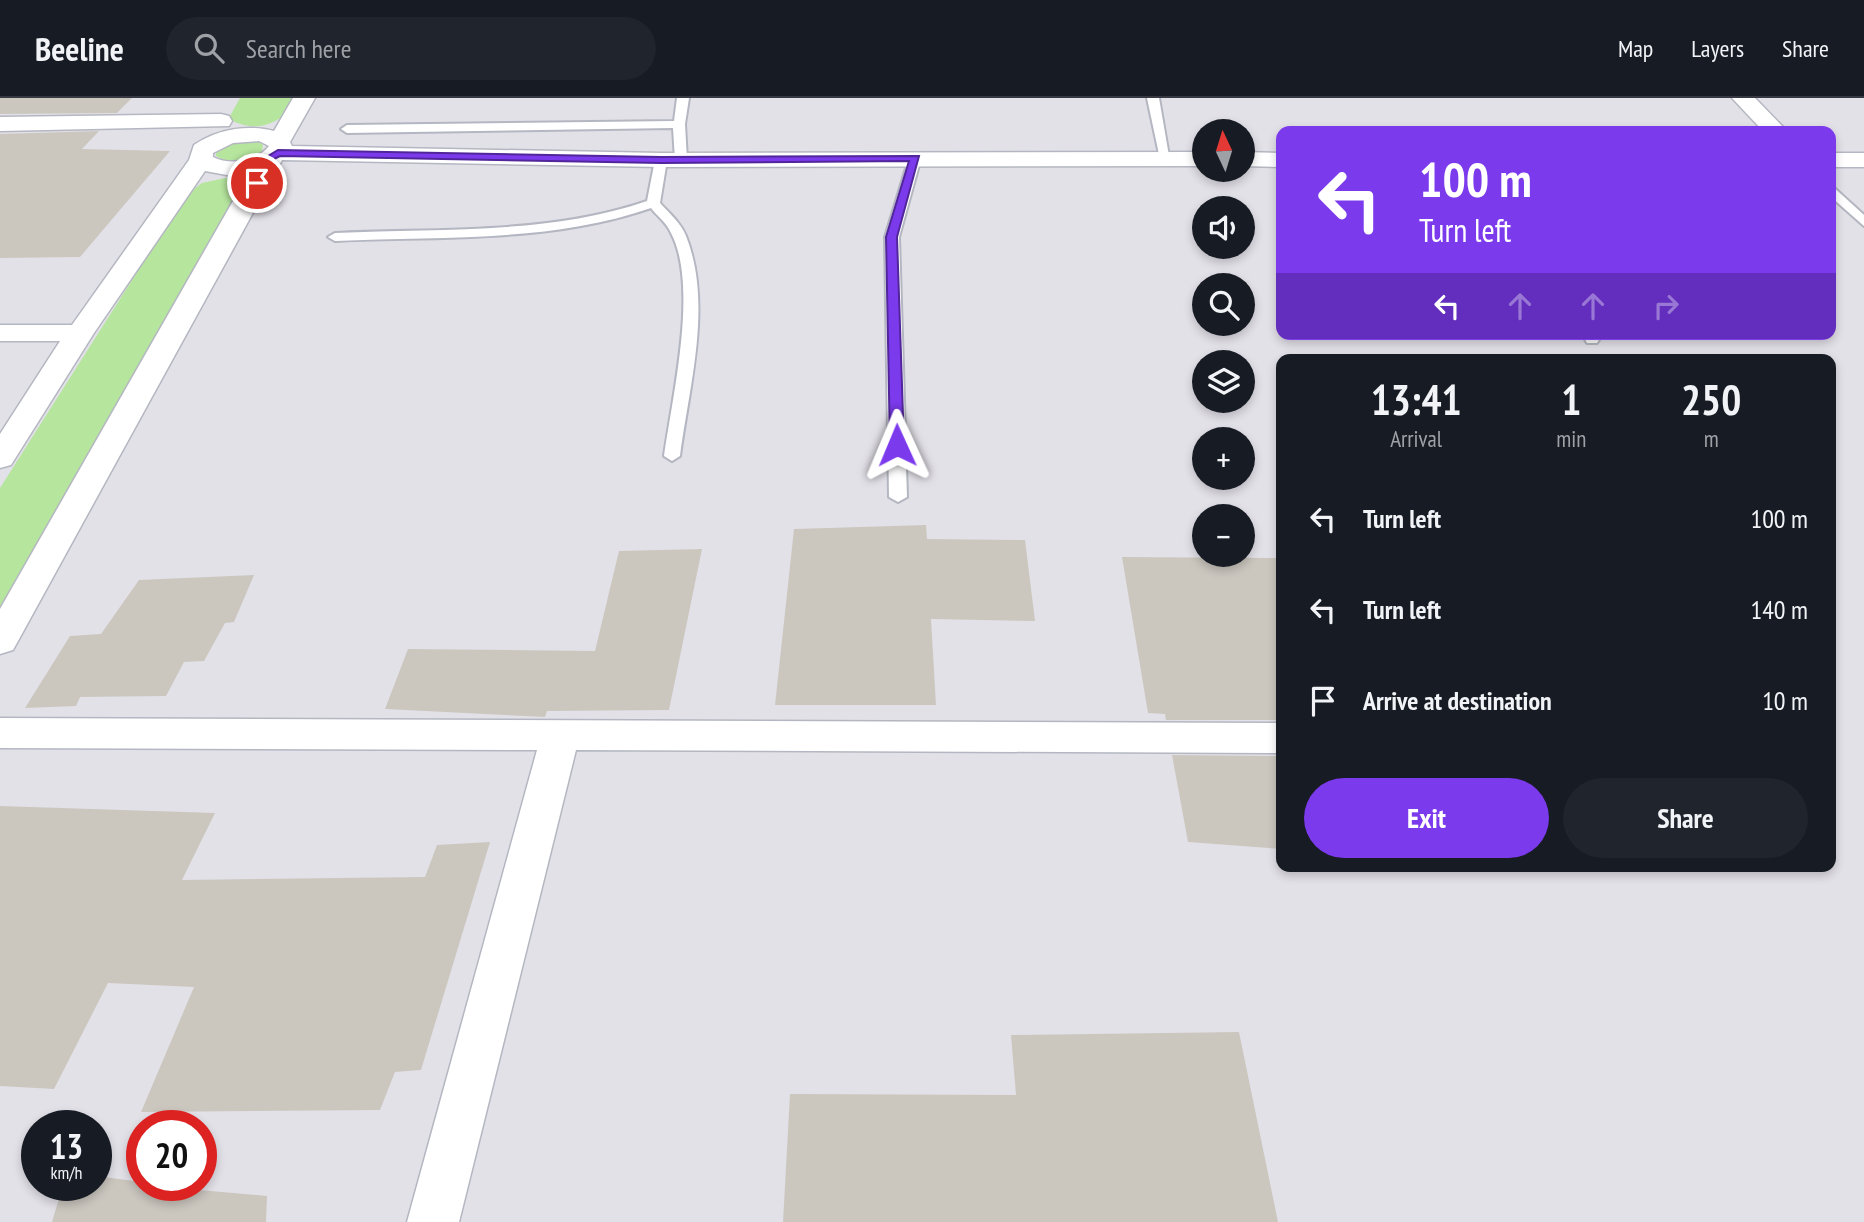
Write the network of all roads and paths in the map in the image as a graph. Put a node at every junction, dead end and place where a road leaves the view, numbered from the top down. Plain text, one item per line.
1 (234, 98) edge
2 (304, 98) edge
3 (683, 98) edge
4 (1153, 98) edge
5 (1743, 98) edge
6 (220, 121) junction
7 (0, 124) edge
8 (679, 124) junction
9 (1771, 126) edge
10 (347, 129) dead end
11 (276, 150) junction
12 (204, 153) junction
13 (915, 158) junction
14 (1166, 159) junction
15 (1192, 159) edge
16 (1255, 159) edge
17 (1276, 159) edge
18 (671, 160) junction
19 (1836, 160) edge
20 (1864, 160) edge
21 (1836, 194) edge
22 (653, 203) junction
23 (1864, 222) edge
24 (335, 237) dead end
25 (0, 333) edge
26 (80, 333) junction
27 (671, 456) dead end
28 (0, 458) edge
29 (898, 497) dead end
30 (0, 641) edge
31 (0, 733) edge
32 (560, 734) junction
33 (1276, 737) edge
34 (433, 1222) edge

1 - 6 street
2 - 11 street
3 - 8 lane
4 - 14 lane
5 - 9 street
6 - 7 street
6 - 12 street
8 - 10 lane
8 - 18 lane
11 - 12 street
11 - 12 street
11 - 18 street
11 - 30 street
12 - 26 street
13 - 14 street
13 - 18 street
13 - 29 lane
14 - 15 street
16 - 17 street
18 - 22 lane
19 - 20 street
21 - 23 lane
22 - 24 lane
22 - 27 lane
25 - 26 street
26 - 28 street
31 - 32 street
32 - 33 street
32 - 34 street

